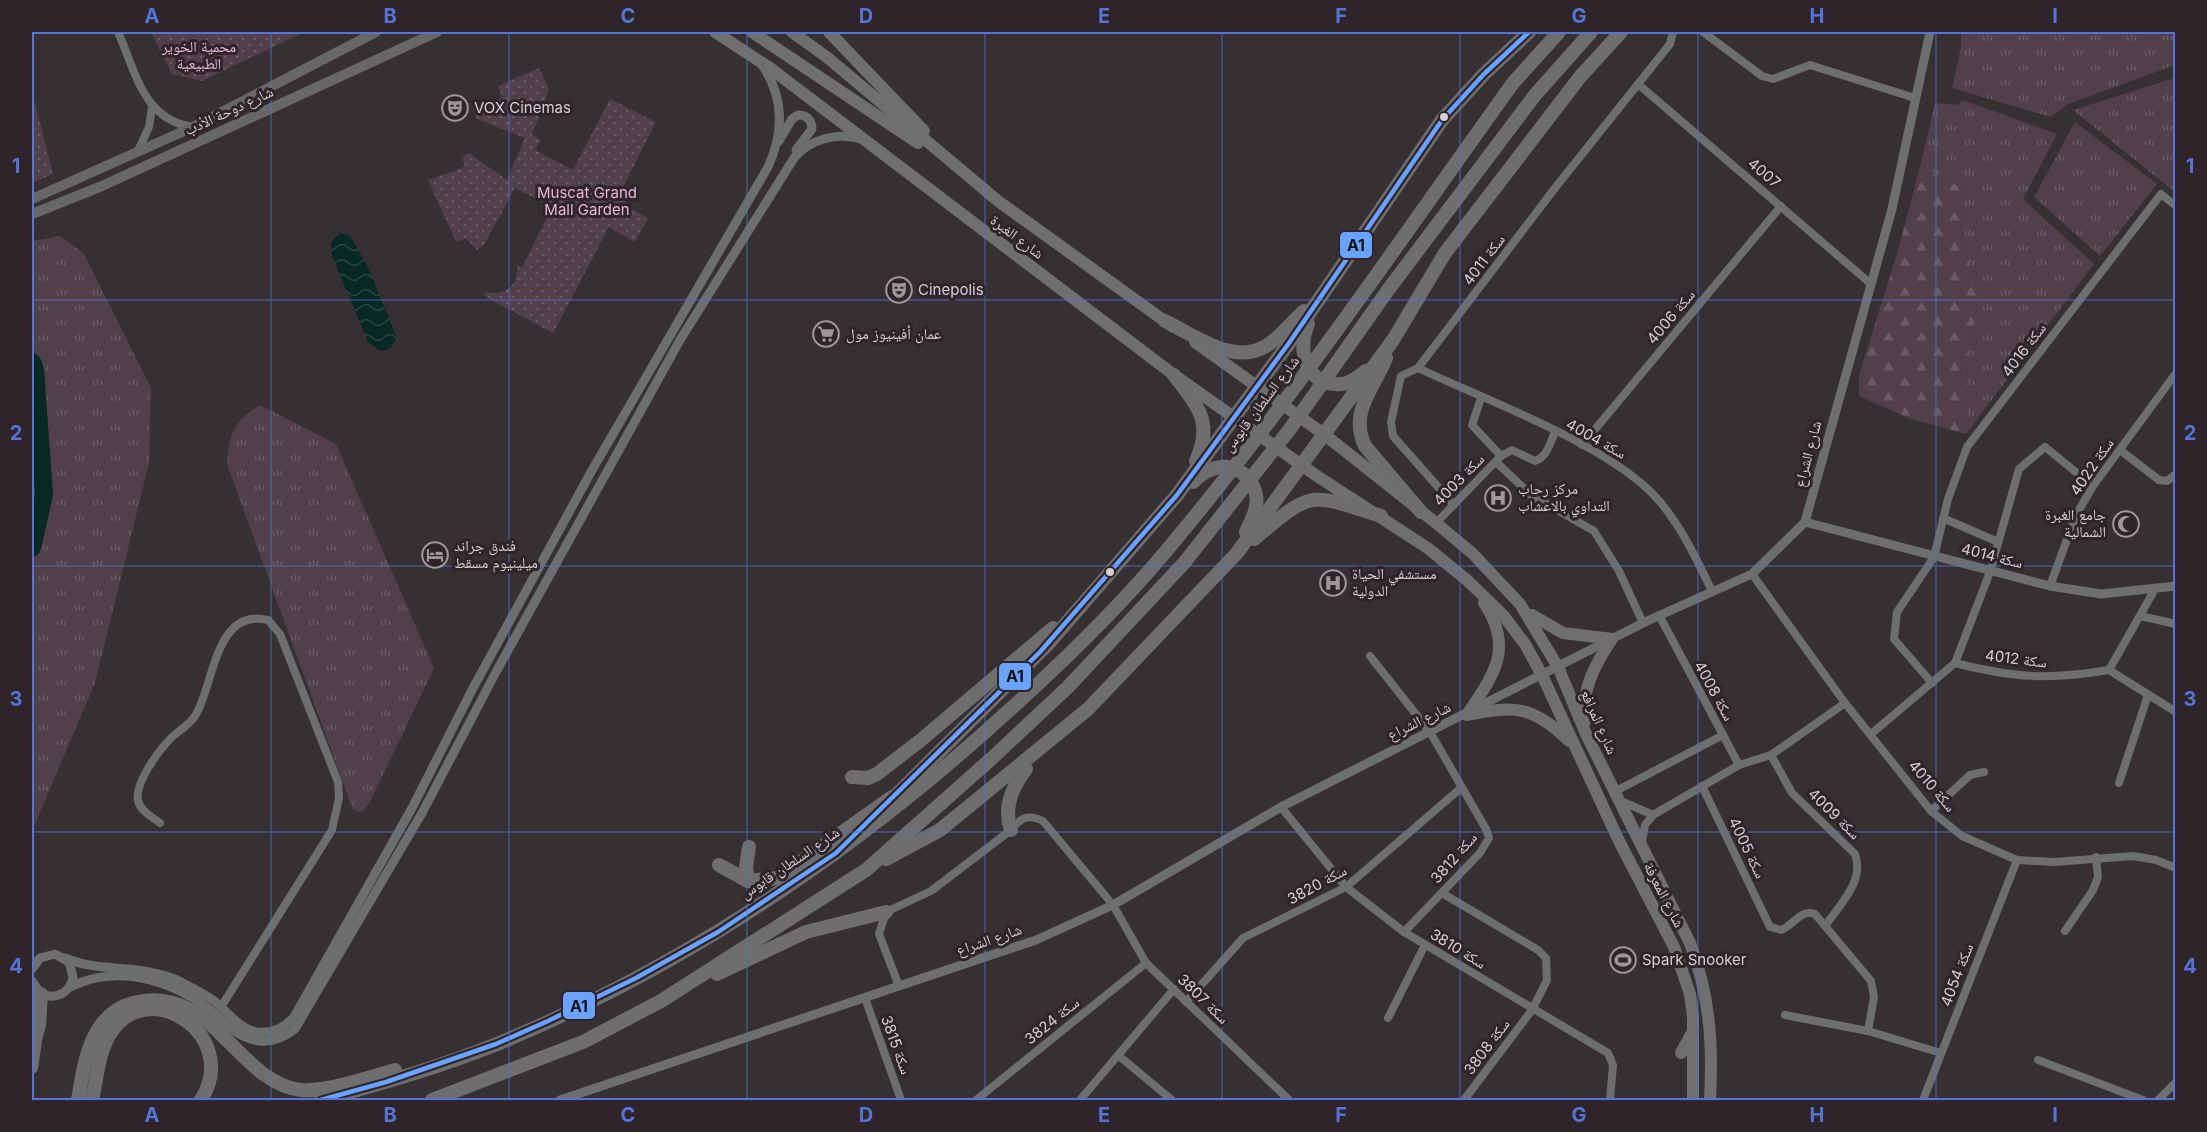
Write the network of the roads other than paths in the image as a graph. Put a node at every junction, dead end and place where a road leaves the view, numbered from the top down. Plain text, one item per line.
1 (118, 32) edge
2 (376, 32) edge
3 (437, 32) edge
4 (715, 32) edge
5 (752, 32) edge
6 (792, 32) edge
7 (829, 32) edge
8 (1529, 32) edge
9 (1559, 32) edge
10 (1591, 32) edge
11 (1630, 32) edge
12 (1673, 32) edge
13 (1703, 32) edge
14 (1930, 32) edge
15 (1617, 36) edge
16 (761, 63) junction
17 (1638, 84) junction
18 (1916, 98) junction
19 (152, 107) junction
20 (193, 127) junction
21 (865, 140) junction
22 (777, 144) junction
23 (136, 153) junction
24 (794, 158) junction
25 (964, 174) junction
26 (32, 199) edge
27 (1781, 206) junction
28 (2175, 206) edge
29 (32, 214) edge
30 (1871, 284) junction
31 (1320, 298) junction
32 (1165, 321) junction
33 (1393, 339) junction
34 (1372, 366) junction
35 (1418, 368) junction
36 (2175, 373) edge
37 (1174, 375) junction
38 (1257, 385) junction
39 (1481, 398) junction
40 (1235, 416) junction
41 (1554, 432) junction
42 (1325, 435) junction
43 (1582, 445) junction
44 (2120, 450) junction
45 (1499, 459) junction
46 (1302, 465) junction
47 (2175, 474) edge
48 (2093, 486) junction
49 (1174, 498) junction
50 (1454, 505) junction
51 (1421, 512) junction
52 (1381, 516) junction
53 (1943, 518) junction
54 (1805, 522) junction
55 (1436, 523) junction
56 (1998, 542) junction
57 (1237, 554) junction
58 (1934, 557) junction
59 (1990, 572) junction
60 (1752, 574) junction
61 (1468, 581) junction
62 (2050, 586) junction
63 (2175, 586) edge
64 (2155, 590) junction
65 (1712, 591) junction
66 (1520, 604) junction
67 (1074, 612) junction
68 (1659, 615) junction
69 (2140, 616) junction
70 (1645, 622) junction
71 (2175, 624) edge
72 (1667, 630) junction
73 (1612, 639) junction
74 (1370, 656) dead end
75 (1955, 663) junction
76 (1558, 667) junction
77 (2109, 670) junction
78 (1542, 675) junction
79 (1932, 682) junction
80 (2148, 695) junction
81 (1845, 703) junction
82 (2175, 712) edge
83 (1467, 715) junction
84 (1430, 732) junction
85 (1586, 734) junction
86 (1871, 734) junction
87 (1723, 735) junction
88 (1043, 747) junction
89 (1576, 749) junction
90 (1771, 754) junction
91 (1739, 765) junction
92 (1984, 772) dead end
93 (852, 777) dead end
94 (2119, 783) dead end
95 (1702, 786) junction
96 (1461, 788) junction
97 (903, 789) junction
98 (1616, 796) junction
99 (1281, 807) junction
100 (1931, 811) junction
101 (1653, 815) junction
102 (160, 823) dead end
103 (1011, 830) junction
104 (749, 847) dead end
105 (1642, 847) junction
106 (836, 853) junction
107 (2096, 857) junction
108 (2017, 860) junction
109 (719, 866) dead end
110 (2175, 868) edge
111 (866, 870) junction
112 (748, 881) junction
113 (1346, 887) junction
114 (1442, 893) junction
115 (1113, 905) junction
116 (886, 912) junction
117 (1826, 925) junction
118 (2065, 930) dead end
119 (1404, 932) junction
120 (1425, 945) junction
121 (65, 958) junction
122 (1146, 963) junction
123 (32, 967) edge
124 (32, 981) edge
125 (899, 986) junction
126 (70, 987) junction
127 (1174, 989) junction
128 (37, 991) edge
129 (865, 998) junction
130 (661, 1001) junction
131 (1186, 1002) junction
132 (221, 1007) junction
133 (1532, 1010) junction
134 (1785, 1015) dead end
135 (1388, 1018) dead end
136 (1868, 1031) junction
137 (1693, 1032) junction
138 (34, 1043) edge
139 (496, 1044) junction
140 (1681, 1053) dead end
141 (1941, 1053) junction
142 (1119, 1056) junction
143 (2038, 1060) dead end
144 (32, 1068) edge
145 (2175, 1082) edge
146 (1711, 1094) edge
147 (78, 1101) edge
148 (92, 1101) edge
149 (201, 1101) edge
150 (321, 1101) edge
151 (432, 1101) edge
152 (560, 1101) edge
153 (901, 1101) edge
154 (976, 1101) edge
155 (1080, 1101) edge
156 (1172, 1101) edge
157 (1289, 1101) edge
158 (1464, 1101) edge
159 (1610, 1101) edge
160 (1693, 1101) edge
161 (1716, 1101) edge
162 (1923, 1101) edge
163 (2143, 1101) edge
164 (2158, 1101) edge

1 - 19 street
2 - 20 main road, شارع دوحة الأدب
3 - 29 main road, شارع دوحة الأدب
4 - 16 main road, شارع الغبرة
5 - 25 main road
6 - 25 main road, شارع الغبرة
7 - 25 main road
8 - 31 highway
9 - 106 highway, شارع السلطان قابوس
10 - 111 highway
11 - 15 street
12 - 17 street, سكة 4011
13 - 18 street
14 - 18 street, شارع الشراع
15 - 33 highway
16 - 21 main road, شارع الغبرة
16 - 22 street
17 - 27 street, 4007
17 - 35 street, سكة 4011
18 - 30 street, شارع الشراع
19 - 20 street
19 - 23 street
20 - 23 main road, شارع دوحة الأدب
21 - 24 street
21 - 37 main road, شارع الغبرة
22 - 24 street
22 - 132 street
23 - 26 main road, شارع دوحة الأدب
24 - 126 street
25 - 32 main road, شارع الغبرة
27 - 30 street, 4007
27 - 43 street, سكة 4006
28 - 53 street, سكة 4016
30 - 54 street, شارع الشراع
31 - 32 highway
31 - 34 highway
31 - 38 highway
32 - 38 main road, شارع الغبرة
33 - 34 highway
33 - 51 highway
34 - 42 highway
35 - 39 street, سكة 4004
35 - 50 street, سكة 4011
36 - 44 street, سكة 4022
37 - 40 main road, شارع الغبرة
37 - 49 highway
38 - 40 highway
38 - 42 main road, شارع الغبرة
39 - 41 street, سكة 4004
39 - 45 street, سكة 4003
40 - 46 main road, شارع الغبرة
40 - 49 highway
41 - 43 street, سكة 4004
41 - 45 street, سكة 4003
42 - 46 highway
42 - 51 main road, شارع المرافع
43 - 65 street, سكة 4004
44 - 47 street
44 - 48 street, سكة 4022
45 - 50 street, سكة 4003
45 - 70 street
46 - 52 main road
46 - 57 highway
48 - 56 street
48 - 62 street, سكة 4022
49 - 57 highway
49 - 67 highway
50 - 55 street, سكة 4003
51 - 55 main road, شارع المرافع
52 - 57 highway
52 - 61 main road
53 - 56 street
53 - 58 street, سكة 4016
54 - 58 street, سكة 4014
54 - 60 street, شارع الشراع
55 - 66 main road, شارع المرافع
56 - 59 street
57 - 88 highway
58 - 59 street, سكة 4014
58 - 79 street
59 - 62 street, سكة 4014
59 - 75 street
60 - 65 street, شارع الشراع
60 - 81 street, سكة 4010
61 - 78 main road
61 - 83 main road
62 - 64 street, سكة 4014
63 - 64 street, سكة 4014
64 - 69 street
65 - 68 street, شارع الشراع
66 - 73 main road
66 - 76 main road, شارع المرافع
67 - 93 highway
67 - 97 highway
68 - 70 street, شارع الشراع
68 - 72 street, سكة 4008
69 - 71 street
69 - 77 street
70 - 72 street
70 - 73 street, شارع الشراع
72 - 87 street, سكة 4008
73 - 76 street, شارع الشراع
73 - 85 main road
74 - 84 street, سكة 3812
75 - 77 street, سكة 4012
75 - 79 street
76 - 78 street, شارع الشراع
76 - 85 main road, شارع المرافع
77 - 80 street
78 - 83 street, شارع الشراع
78 - 89 main road
79 - 86 street
80 - 82 street
80 - 94 street
81 - 86 street, سكة 4010
81 - 90 street
83 - 84 street, شارع الشراع
83 - 89 main road
84 - 96 street, سكة 3812
84 - 99 street, شارع الشراع
85 - 98 main road, شارع المرافع
86 - 100 street, سكة 4010
87 - 91 street, سكة 4008
87 - 98 street
88 - 103 highway
88 - 111 highway
89 - 137 main road, شارع المعرفة
90 - 91 street
90 - 117 street, سكة 4009
91 - 95 street
92 - 100 street
95 - 101 street
95 - 117 street, سكة 4005
96 - 113 street, سكة 3820
96 - 114 street, سكة 3812
97 - 106 highway
97 - 112 highway
98 - 101 street
98 - 105 main road, شارع المرافع
99 - 113 street, سكة 3810
99 - 115 street, شارع الشراع
100 - 108 street, سكة 4010
101 - 105 street
102 - 132 street
103 - 115 street, سكة 3807
103 - 116 street
104 - 112 highway
105 - 146 main road, شارع المرافع
106 - 139 highway, شارع السلطان قابوس
107 - 108 street, سكة 4010
107 - 110 street, سكة 4010
107 - 118 street
108 - 141 street, سكة 4054
109 - 112 highway
111 - 130 highway
113 - 119 street, سكة 3810
113 - 131 street, سكة 3820
114 - 119 street, سكة 3812
114 - 133 street, سكة 3808
115 - 122 street, سكة 3807
115 - 125 street, شارع الشراع
116 - 125 street
116 - 130 highway
117 - 136 street
119 - 120 street, سكة 3810
120 - 133 street, سكة 3810
120 - 135 street
121 - 123 street
121 - 126 street
121 - 132 street
122 - 127 street, سكة 3807
122 - 154 street, سكة 3824
124 - 128 street
125 - 129 street, شارع الشراع
126 - 128 street
127 - 131 street, سكة 3807
127 - 142 street
128 - 138 highway
129 - 152 street, شارع الشراع
129 - 153 street, سكة 3815
130 - 151 highway
131 - 157 street, سكة 3807
133 - 158 street, سكة 3808
133 - 159 street, سكة 3810
134 - 136 street
136 - 141 street
137 - 140 main road
137 - 160 main road, شارع المعرفة
138 - 144 main road
139 - 147 highway
139 - 150 highway, شارع السلطان قابوس
141 - 162 street, سكة 4054
142 - 155 street
142 - 156 street
143 - 163 street
145 - 164 street
146 - 161 main road
148 - 149 highway

